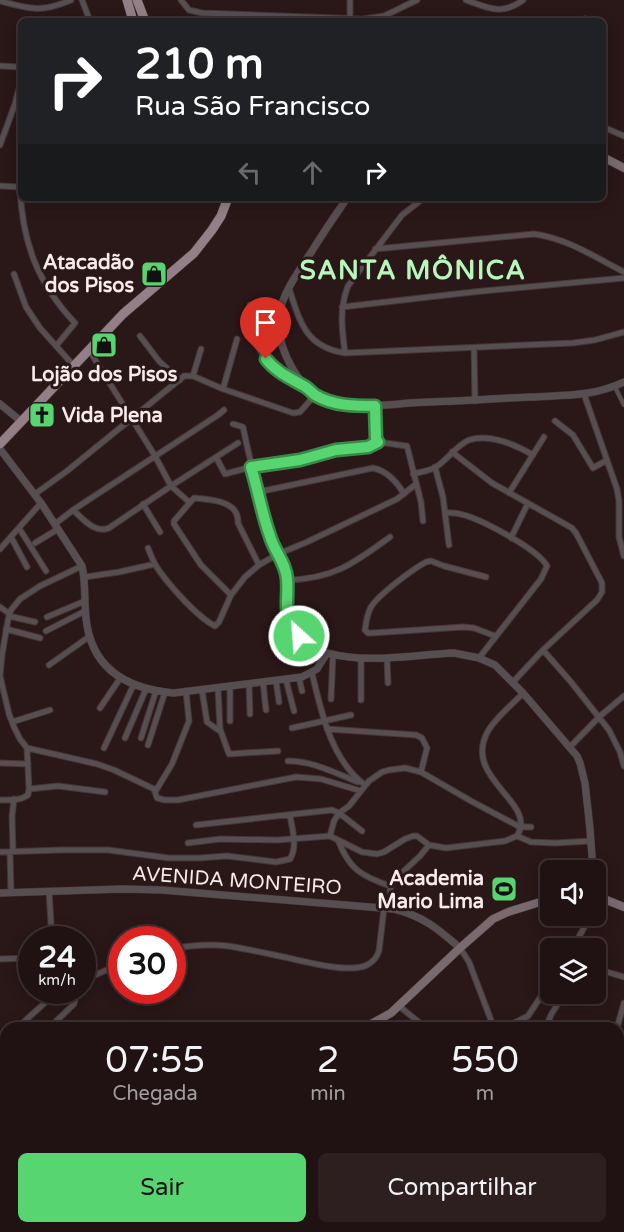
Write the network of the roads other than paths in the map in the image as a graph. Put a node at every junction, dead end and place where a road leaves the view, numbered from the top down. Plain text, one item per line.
1 (71, 0) edge
2 (82, 0) edge
3 (127, 0) edge
4 (137, 0) edge
5 (181, 0) edge
6 (350, 0) edge
7 (417, 0) edge
8 (466, 0) edge
9 (523, 0) edge
10 (0, 1) edge
11 (225, 13) junction
12 (89, 18) edge
13 (133, 18) edge
14 (144, 18) edge
15 (228, 18) edge
16 (329, 18) edge
17 (350, 18) edge
18 (377, 18) edge
19 (0, 66) edge
20 (18, 67) edge
21 (18, 92) edge
22 (0, 118) edge
23 (8, 120) junction
24 (606, 128) edge
25 (624, 136) edge
26 (0, 145) edge
27 (606, 159) edge
28 (624, 168) edge
29 (0, 186) edge
30 (18, 187) edge
31 (21, 201) edge
32 (227, 201) edge
33 (344, 201) edge
34 (420, 201) edge
35 (375, 249) junction
36 (624, 272) edge
37 (14, 274) dead end
38 (624, 278) edge
39 (289, 288) junction
40 (250, 305) dead end
41 (342, 307) junction
42 (624, 332) edge
43 (140, 336) dead end
44 (237, 339) dead end
45 (56, 346) junction
46 (474, 348) junction
47 (201, 349) dead end
48 (89, 350) junction
49 (345, 353) junction
50 (74, 366) junction
51 (190, 376) junction
52 (180, 380) junction
53 (624, 382) edge
54 (306, 387) junction
55 (615, 387) junction
56 (223, 389) junction
57 (584, 394) junction
58 (315, 395) junction
59 (475, 400) junction
60 (0, 404) edge
61 (624, 405) edge
62 (375, 406) junction
63 (224, 410) dead end
64 (132, 418) junction
65 (555, 421) dead end
66 (22, 422) junction
67 (234, 424) dead end
68 (544, 437) dead end
69 (378, 442) junction
70 (238, 443) dead end
71 (0, 444) edge
72 (0, 449) edge
73 (452, 453) junction
74 (533, 455) junction
75 (155, 456) junction
76 (216, 457) junction
77 (608, 460) junction
78 (251, 467) junction
79 (435, 467) junction
80 (413, 474) junction
81 (416, 484) junction
82 (171, 486) junction
83 (258, 492) junction
84 (35, 494) junction
85 (404, 494) junction
86 (509, 494) junction
87 (189, 502) junction
88 (41, 503) junction
89 (528, 503) junction
90 (143, 504) junction
91 (73, 510) junction
92 (445, 513) junction
93 (423, 521) dead end
94 (57, 526) junction
95 (19, 528) junction
96 (160, 532) dead end
97 (11, 537) junction
98 (390, 537) dead end
99 (511, 538) junction
100 (35, 543) dead end
101 (448, 545) dead end
102 (148, 548) dead end
103 (0, 549) edge
104 (278, 554) junction
105 (624, 556) edge
106 (155, 564) junction
107 (260, 565) junction
108 (82, 566) junction
109 (27, 567) dead end
110 (46, 571) dead end
111 (85, 577) junction
112 (486, 577) dead end
113 (287, 580) junction
114 (231, 595) junction
115 (85, 601) junction
116 (0, 607) edge
117 (85, 611) junction
118 (9, 615) junction
119 (47, 617) dead end
120 (0, 622) edge
121 (34, 622) dead end
122 (4, 631) edge
123 (46, 631) dead end
124 (90, 636) junction
125 (495, 636) junction
126 (40, 638) dead end
127 (543, 650) junction
128 (1, 652) edge
129 (330, 654) junction
130 (387, 658) junction
131 (479, 658) junction
132 (361, 659) junction
133 (0, 665) edge
134 (48, 665) dead end
135 (0, 672) edge
136 (312, 673) junction
137 (121, 677) junction
138 (299, 678) junction
139 (286, 680) junction
140 (276, 681) junction
141 (263, 682) junction
142 (513, 682) junction
143 (388, 683) dead end
144 (134, 684) junction
145 (249, 684) junction
146 (230, 687) junction
147 (146, 688) junction
148 (218, 688) junction
149 (202, 690) junction
150 (156, 691) junction
151 (186, 691) junction
152 (302, 691) dead end
153 (165, 692) junction
154 (523, 693) junction
155 (624, 696) edge
156 (331, 699) dead end
157 (361, 700) dead end
158 (279, 702) dead end
159 (100, 708) dead end
160 (50, 710) dead end
161 (266, 710) dead end
162 (294, 711) dead end
163 (9, 714) junction
164 (250, 714) dead end
165 (351, 715) dead end
166 (0, 716) edge
167 (599, 717) junction
168 (230, 721) dead end
169 (324, 721) junction
170 (12, 722) junction
171 (292, 728) dead end
172 (327, 729) junction
173 (221, 732) junction
174 (125, 738) dead end
175 (141, 738) dead end
176 (148, 745) dead end
177 (570, 747) junction
178 (27, 748) junction
179 (104, 748) dead end
180 (278, 751) dead end
181 (288, 761) dead end
182 (0, 763) edge
183 (28, 764) junction
184 (624, 766) edge
185 (421, 772) junction
186 (365, 785) junction
187 (29, 789) junction
188 (361, 791) junction
189 (105, 792) dead end
190 (156, 795) junction
191 (14, 799) junction
192 (0, 800) edge
193 (339, 813) junction
194 (290, 815) junction
195 (196, 825) dead end
196 (520, 827) junction
197 (531, 827) dead end
198 (362, 831) dead end
199 (330, 836) junction
200 (520, 836) junction
201 (293, 839) junction
202 (338, 840) junction
203 (591, 841) junction
204 (188, 843) dead end
205 (429, 845) junction
206 (0, 852) edge
207 (12, 852) junction
208 (592, 860) edge
209 (390, 886) junction
210 (49, 891) junction
211 (11, 892) junction
212 (0, 893) edge
213 (606, 900) edge
214 (540, 902) edge
215 (624, 907) edge
216 (384, 908) junction
217 (394, 909) junction
218 (51, 926) edge
219 (186, 947) edge
220 (460, 948) junction
221 (18, 958) edge
222 (0, 959) edge
223 (606, 971) edge
224 (624, 977) edge
225 (540, 998) edge
226 (624, 1003) edge
227 (43, 1004) edge
228 (74, 1004) edge
229 (558, 1004) edge
230 (399, 1006) junction
231 (23, 1022) edge
232 (55, 1022) edge
233 (377, 1022) edge
234 (419, 1022) edge
235 (492, 1022) edge
236 (516, 1022) edge
237 (548, 1022) edge
238 (619, 1022) edge

1 - 10 street
2 - 12 street
3 - 13 main road
4 - 14 main road
5 - 11 street
6 - 17 street
7 - 18 street
8 - 9 street
11 - 15 street
11 - 16 street
19 - 20 street
21 - 23 street
22 - 23 street
23 - 26 street
24 - 25 street
27 - 28 main road
29 - 30 street
31 - 45 street
32 - 48 main road
33 - 39 street
34 - 35 street
35 - 36 street
35 - 41 street
37 - 45 street
38 - 41 street
39 - 49 street
39 - 54 street
40 - 54 street
41 - 49 street
42 - 46 street
43 - 52 street
44 - 56 street
45 - 50 street
46 - 49 street
46 - 59 street
47 - 51 street
48 - 50 main road
48 - 64 street
50 - 66 main road
51 - 52 street
51 - 56 street
52 - 64 street
53 - 55 street
54 - 58 street
55 - 57 street
55 - 61 street
56 - 58 street
57 - 59 street
57 - 77 street
58 - 62 street
59 - 62 street
60 - 66 street
62 - 69 street
63 - 75 street
64 - 75 street
64 - 84 street
65 - 77 street
66 - 71 main road
67 - 78 street
68 - 74 street
69 - 78 street
69 - 80 street
70 - 76 street
72 - 84 street
73 - 74 street
73 - 79 street
73 - 86 street
74 - 86 street
75 - 82 street
75 - 91 street
76 - 78 street
76 - 82 street
77 - 105 street
78 - 83 street
79 - 80 street
79 - 92 street
80 - 81 street
81 - 85 street
81 - 93 street
82 - 87 street
82 - 90 street
83 - 85 street
83 - 104 street
84 - 88 street
85 - 104 street
86 - 89 street
87 - 107 street
87 - 114 street
88 - 94 street
88 - 95 street
89 - 99 street
89 - 127 street
90 - 91 street
90 - 96 street
91 - 94 street
92 - 99 street
92 - 101 street
94 - 100 street
94 - 108 street
95 - 97 street
95 - 110 street
97 - 103 street
97 - 109 street
98 - 113 street
99 - 125 street
102 - 106 street
104 - 107 street
104 - 113 street
106 - 111 street
106 - 114 street
107 - 114 street
108 - 111 street
108 - 118 street
111 - 115 street
112 - 125 street
113 - 129 street
115 - 117 street
115 - 119 street
116 - 118 street
117 - 123 street
117 - 124 street
118 - 121 street
118 - 122 street
120 - 122 street
122 - 126 street
122 - 128 street
124 - 134 street
124 - 137 street
125 - 131 street
127 - 142 street
127 - 167 street
128 - 133 street
129 - 132 street
129 - 136 street
129 - 156 street
130 - 131 street
130 - 132 street
130 - 143 street
131 - 142 street
132 - 157 street
133 - 135 street
135 - 163 street
136 - 138 street
136 - 169 street
137 - 144 street
137 - 159 street
138 - 139 street
138 - 152 street
139 - 140 street
139 - 162 street
140 - 141 street
140 - 158 street
141 - 145 street
141 - 161 street
142 - 154 street
144 - 147 street
144 - 179 street
145 - 146 street
145 - 164 street
146 - 148 street
146 - 168 street
147 - 150 street
147 - 174 street
148 - 149 street
148 - 173 street
149 - 151 street
149 - 173 street
150 - 153 street
150 - 175 street
151 - 153 street
151 - 190 street
153 - 176 street
154 - 177 street
154 - 196 street
155 - 167 street
160 - 170 street
163 - 166 street
163 - 170 street
165 - 169 street
167 - 177 street
167 - 184 street
169 - 171 street
169 - 172 street
170 - 178 street
172 - 185 street
172 - 186 street
173 - 180 street
177 - 203 street
178 - 183 street
178 - 190 street
181 - 186 street
182 - 183 street
183 - 187 street
185 - 186 street
185 - 196 street
186 - 188 street
187 - 189 street
187 - 191 street
188 - 190 street
188 - 193 street
191 - 192 street
191 - 207 street
193 - 194 street
193 - 198 street
193 - 199 street
194 - 195 street
194 - 201 street
196 - 197 street
196 - 200 street
199 - 201 street
199 - 202 street
200 - 203 street
200 - 205 street
201 - 204 street
201 - 207 street
202 - 205 street
202 - 209 street
203 - 208 street
205 - 209 street
206 - 207 street
207 - 211 street
209 - 217 street
210 - 211 street, AVENIDA MONTEIRO
210 - 216 street, AVENIDA MONTEIRO
210 - 218 street
211 - 212 street, AVENIDA MONTEIRO
213 - 215 main road
214 - 220 main road
216 - 217 street, AVENIDA MONTEIRO
216 - 219 street
217 - 220 street, AVENIDA MONTEIRO
220 - 230 main road
220 - 235 street
221 - 222 street
223 - 224 street
225 - 236 street
226 - 238 street
227 - 231 street
228 - 232 street
229 - 237 street
230 - 233 main road
230 - 234 street

